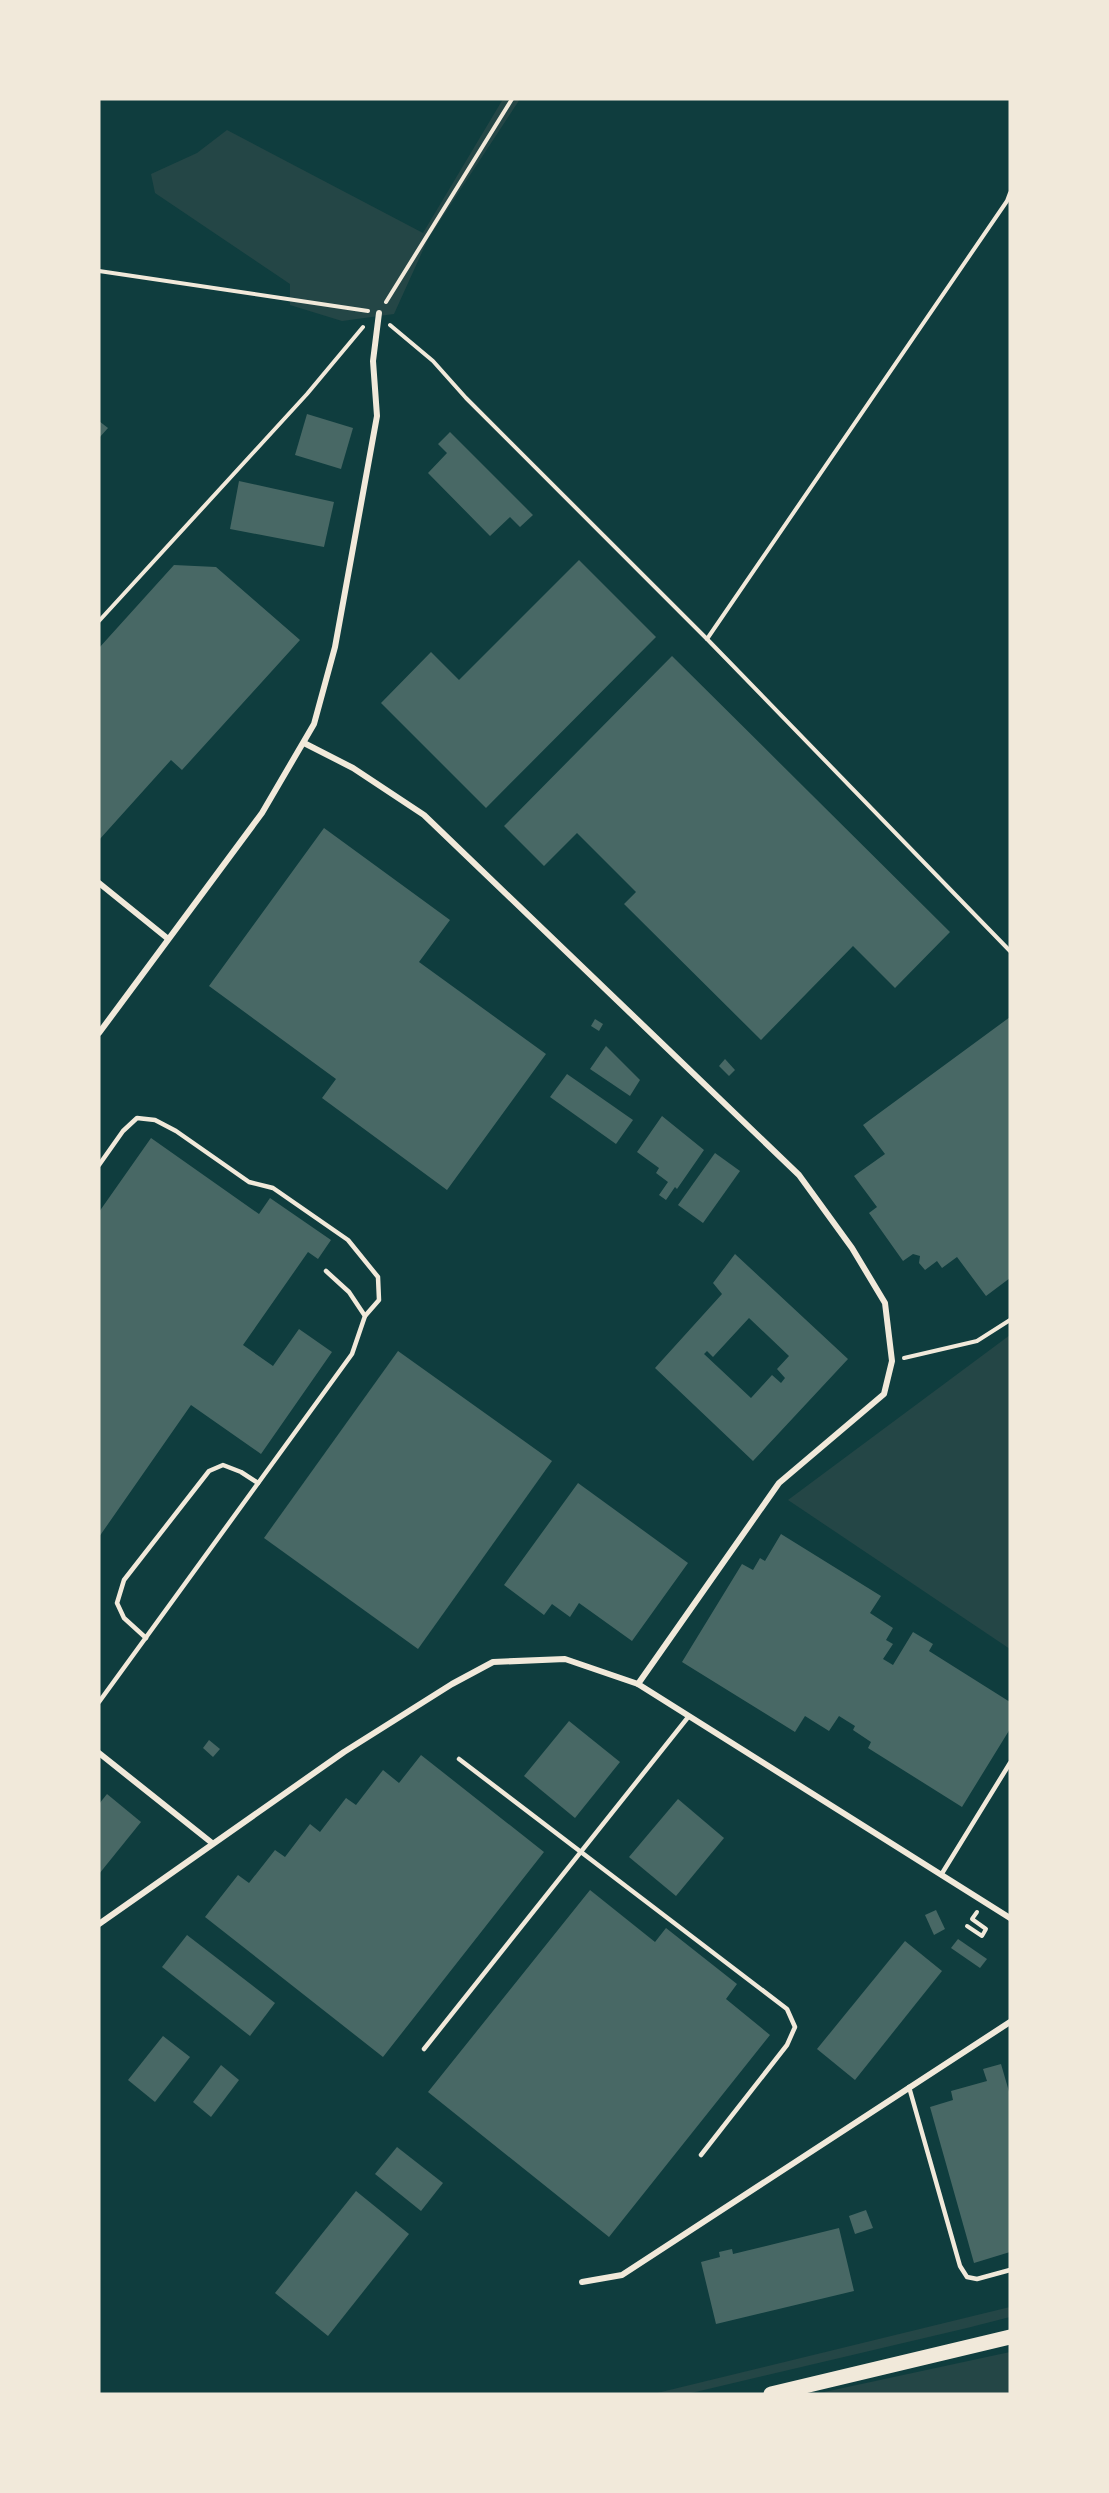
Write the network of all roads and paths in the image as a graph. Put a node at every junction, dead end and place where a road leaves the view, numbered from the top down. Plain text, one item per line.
1 (512, 99) edge
2 (1010, 193) edge
3 (1008, 203) edge
4 (99, 271) edge
5 (379, 315) junction
6 (99, 621) edge
7 (707, 639) junction
8 (304, 743) junction
9 (99, 884) edge
10 (167, 938) junction
11 (1010, 951) edge
12 (99, 1033) edge
13 (99, 1165) edge
14 (326, 1271) dead end
15 (365, 1316) junction
16 (1010, 1320) edge
17 (892, 1361) junction
18 (258, 1483) junction
19 (146, 1638) junction
20 (638, 1684) junction
21 (99, 1702) edge
22 (689, 1716) junction
23 (99, 1753) edge
24 (459, 1759) dead end
25 (1010, 1764) edge
26 (212, 1843) junction
27 (582, 1851) junction
28 (941, 1875) junction
29 (984, 1902) junction
30 (1010, 1918) edge
31 (99, 1924) edge
32 (967, 1926) dead end
33 (1010, 2022) edge
34 (424, 2049) dead end
35 (909, 2087) junction
36 (701, 2155) dead end
37 (1010, 2270) edge
38 (582, 2282) dead end
39 (1010, 2337) edge
40 (771, 2394) edge

1 - 5 path
2 - 3 path
3 - 7 path
4 - 5 path
5 - 6 path
5 - 7 path
5 - 8 street
7 - 11 path
8 - 10 street
8 - 17 street
9 - 10 street
10 - 12 street
13 - 15 lane
14 - 15 lane
15 - 18 lane
16 - 17 path
17 - 20 street
18 - 19 lane
18 - 19 lane
19 - 21 lane
20 - 22 street
20 - 26 street
22 - 27 lane
22 - 28 street
23 - 26 street
24 - 27 lane
25 - 28 lane
26 - 31 street
27 - 34 lane
27 - 36 lane
28 - 29 street
29 - 30 street
29 - 32 path
33 - 35 street
35 - 37 lane
35 - 38 street
39 - 40 main road

